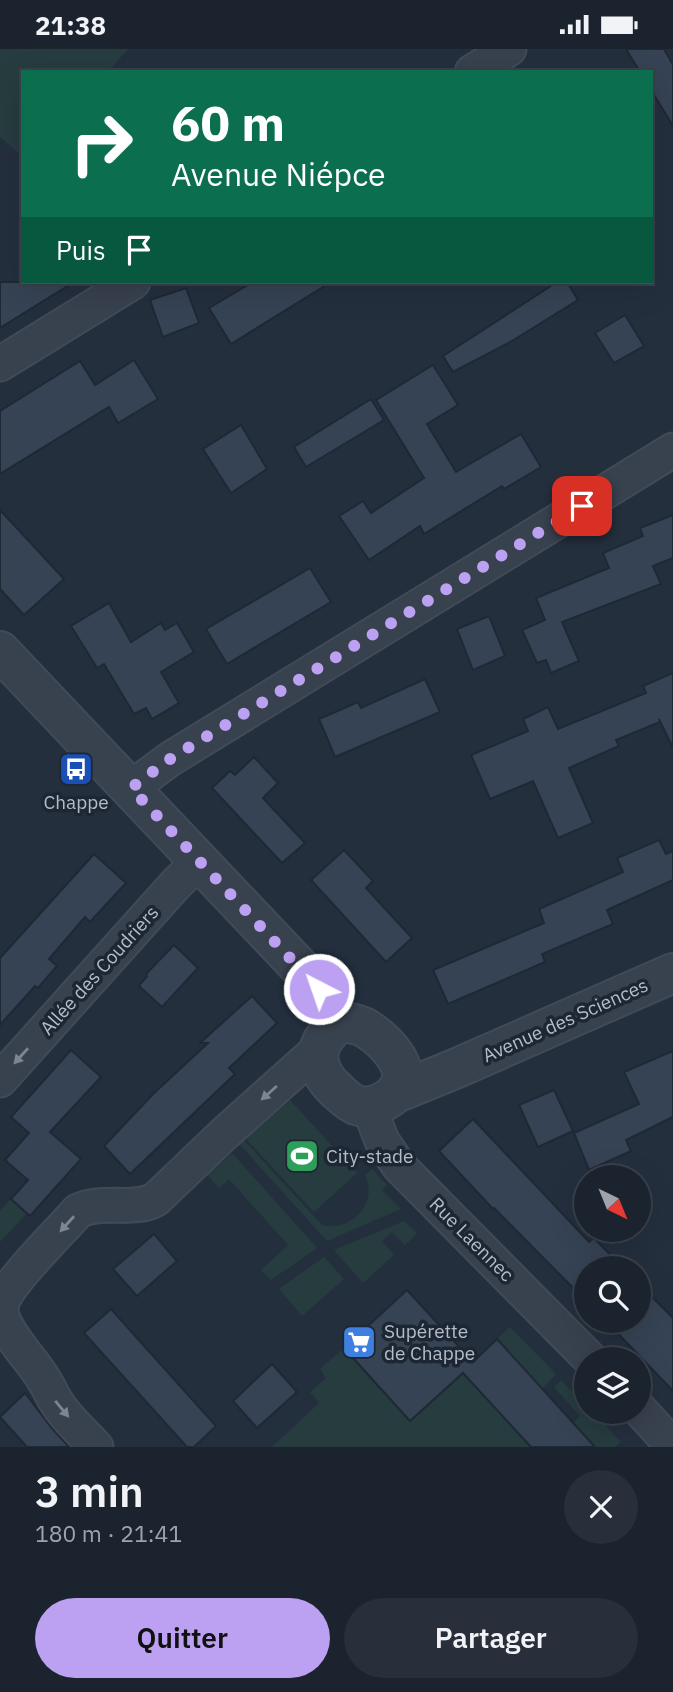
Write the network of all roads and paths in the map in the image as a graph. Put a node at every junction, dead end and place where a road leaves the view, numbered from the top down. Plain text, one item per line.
1 (509, 49) edge
2 (475, 70) edge
3 (130, 284) edge
4 (0, 364) edge
5 (673, 450) edge
6 (0, 651) edge
7 (131, 788) junction
8 (199, 861) junction
9 (673, 972) edge
10 (330, 1035) junction
11 (0, 1080) edge
12 (388, 1086) junction
13 (578, 1347) edge
14 (651, 1422) edge
15 (96, 1447) edge
16 (673, 1447) edge

1 - 2 street
3 - 4 street
5 - 7 street
6 - 7 street
7 - 8 street
8 - 10 street
8 -> 11 street, Allée des Coudriers
9 - 12 street, Avenue des Sciences
10 - 12 street
10 - 12 street
10 -> 15 street
12 - 13 street, Rue Laennec
14 - 16 street

